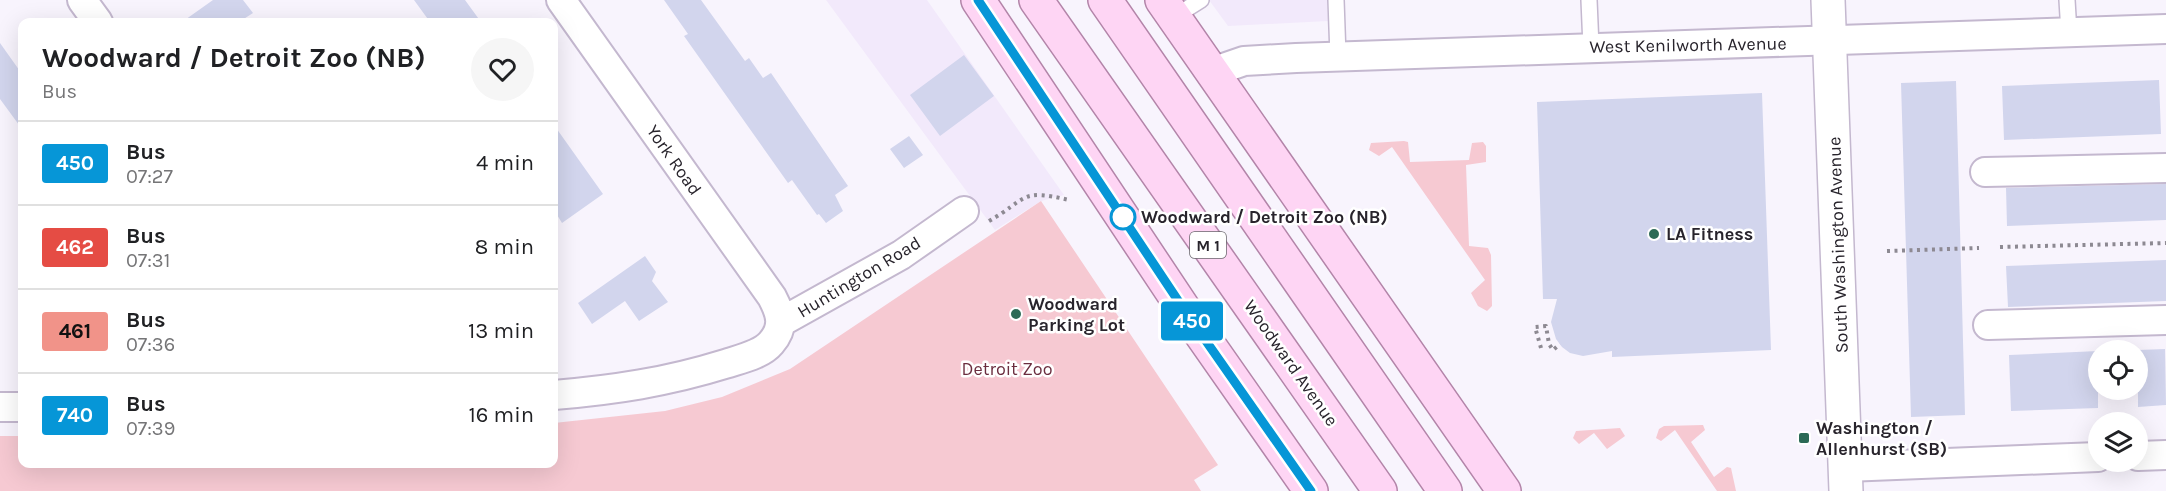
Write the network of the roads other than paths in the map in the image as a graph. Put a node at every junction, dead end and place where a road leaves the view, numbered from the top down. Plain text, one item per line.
1 (82, 0) edge
2 (561, 0) edge
3 (978, 0) edge
4 (1036, 0) edge
5 (1105, 0) edge
6 (1336, 0) edge
7 (1589, 0) edge
8 (1828, 0) edge
9 (2067, 0) edge
10 (1179, 6) edge
11 (95, 18) edge
12 (2166, 29) edge
13 (2069, 33) junction
14 (1829, 40) junction
15 (1591, 47) junction
16 (1338, 56) junction
17 (1212, 72) junction
18 (2166, 168) edge
19 (1985, 172) dead end
20 (964, 211) dead end
21 (2166, 320) edge
22 (781, 322) junction
23 (1988, 325) dead end
24 (558, 395) edge
25 (0, 407) edge
26 (18, 407) edge
27 (2166, 455) edge
28 (2148, 456) edge
29 (2088, 458) edge
30 (1846, 479) edge
31 (1305, 489) edge
32 (1380, 491) edge
33 (1445, 491) edge
34 (1504, 491) edge

1 - 11 street
2 - 22 street, York Road
3 - 31 main road
4 - 32 main road, Woodward Avenue / M 1
5 - 33 main road
6 - 16 lane
7 - 15 lane
8 - 14 main road, South Washington Avenue
9 - 13 lane
10 - 17 main road
12 - 13 street, West Kenilworth Avenue
13 - 14 street, West Kenilworth Avenue
14 - 15 street, West Kenilworth Avenue
14 - 30 main road, South Washington Avenue
15 - 16 street, West Kenilworth Avenue
16 - 17 street, West Kenilworth Avenue
17 - 34 main road
18 - 19 street
20 - 22 street, Huntington Road
21 - 23 street
22 - 24 street, Huntington Road
25 - 26 street
27 - 28 street
29 - 30 street

